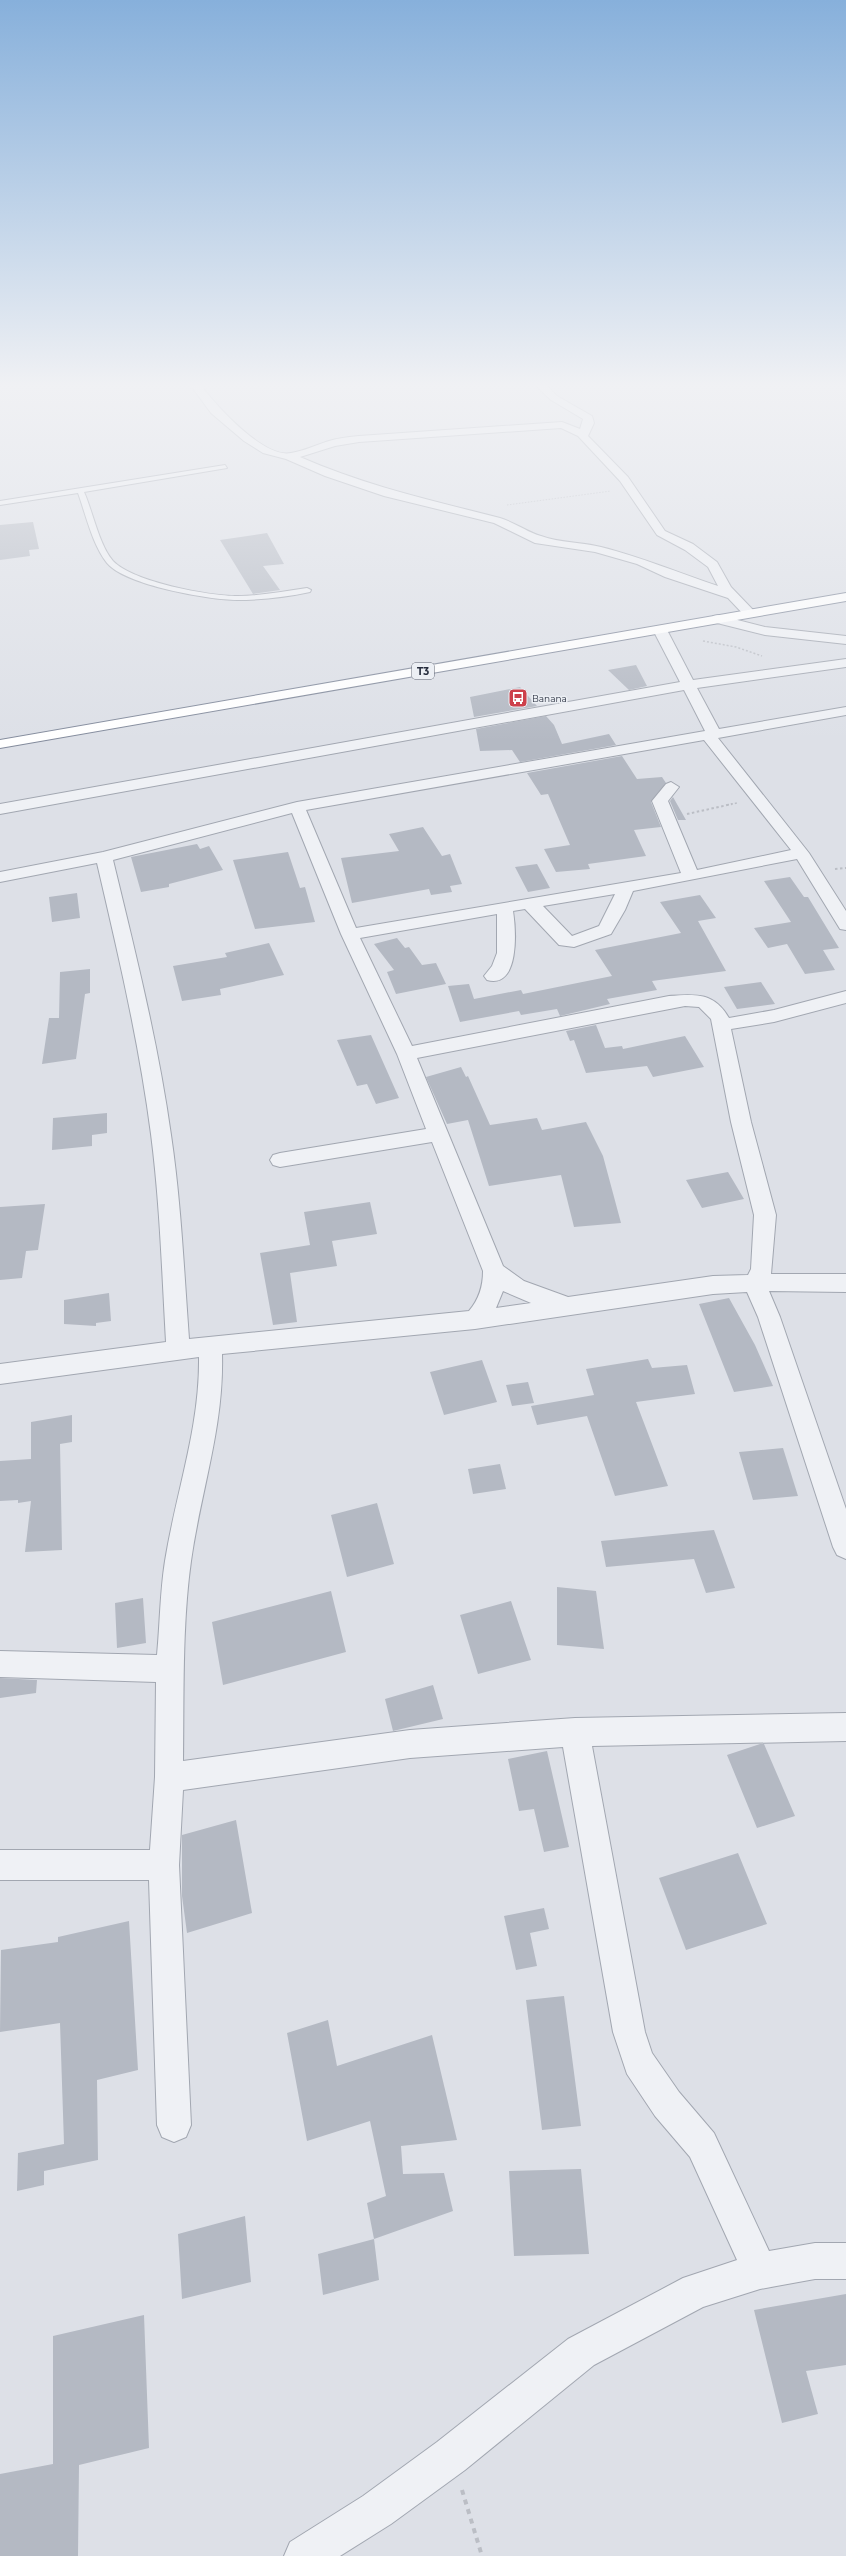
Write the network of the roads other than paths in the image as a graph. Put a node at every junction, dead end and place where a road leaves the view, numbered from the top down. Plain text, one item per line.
1 (85, 502) edge
2 (421, 502) edge
3 (639, 502) edge
4 (307, 590) dead end
5 (735, 596) junction
6 (846, 597) edge
7 (750, 613) junction
8 (718, 619) junction
9 (661, 634) junction
10 (846, 640) edge
11 (844, 664) edge
12 (688, 685) junction
13 (845, 711) edge
14 (711, 735) junction
15 (0, 744) edge
16 (671, 787) dead end
17 (297, 807) junction
18 (0, 809) edge
19 (801, 853) junction
20 (104, 857) junction
21 (691, 876) junction
22 (0, 877) edge
23 (626, 887) junction
24 (527, 903) junction
25 (504, 907) junction
26 (846, 924) edge
27 (350, 934) junction
28 (493, 976) dead end
29 (846, 997) edge
30 (722, 1025) junction
31 (406, 1054) junction
32 (439, 1134) junction
33 (280, 1160) dead end
34 (494, 1272) junction
35 (846, 1282) edge
36 (754, 1283) junction
37 (565, 1305) junction
38 (475, 1320) junction
39 (210, 1346) junction
40 (178, 1351) junction
41 (0, 1374) edge
42 (846, 1547) edge
43 (0, 1664) edge
44 (170, 1669) junction
45 (846, 1727) edge
46 (575, 1732) junction
47 (169, 1777) junction
48 (0, 1865) edge
49 (164, 1865) junction
50 (174, 2125) dead end
51 (846, 2261) edge
52 (760, 2271) junction
53 (304, 2556) edge

1 - 4 lane
2 - 5 street
3 - 5 street
5 - 7 street
6 - 7 highway, T3
7 - 8 highway, T3
8 - 9 highway, T3
8 - 10 street
9 - 12 street
9 - 15 highway, T3
11 - 12 street
12 - 14 street
12 - 18 street
13 - 14 street
14 - 17 street
14 - 19 street
16 - 21 street
17 - 20 street
17 - 27 street
19 - 21 street
19 - 26 street
20 - 22 street
20 - 40 street
21 - 23 street
23 - 24 street
23 - 24 street
24 - 25 street
25 - 27 street
25 - 28 street
27 - 31 street
29 - 30 street
30 - 31 street
30 - 36 street
31 - 32 street
32 - 33 street
32 - 34 street
34 - 37 street
34 - 38 street
35 - 36 street
36 - 37 street
36 - 42 street
37 - 38 street
38 - 39 street
39 - 40 street
39 - 44 street
40 - 41 street
43 - 44 street
44 - 47 street
45 - 46 street
46 - 47 street
46 - 52 street
47 - 49 street
48 - 49 street
49 - 50 street
51 - 52 street
52 - 53 street

